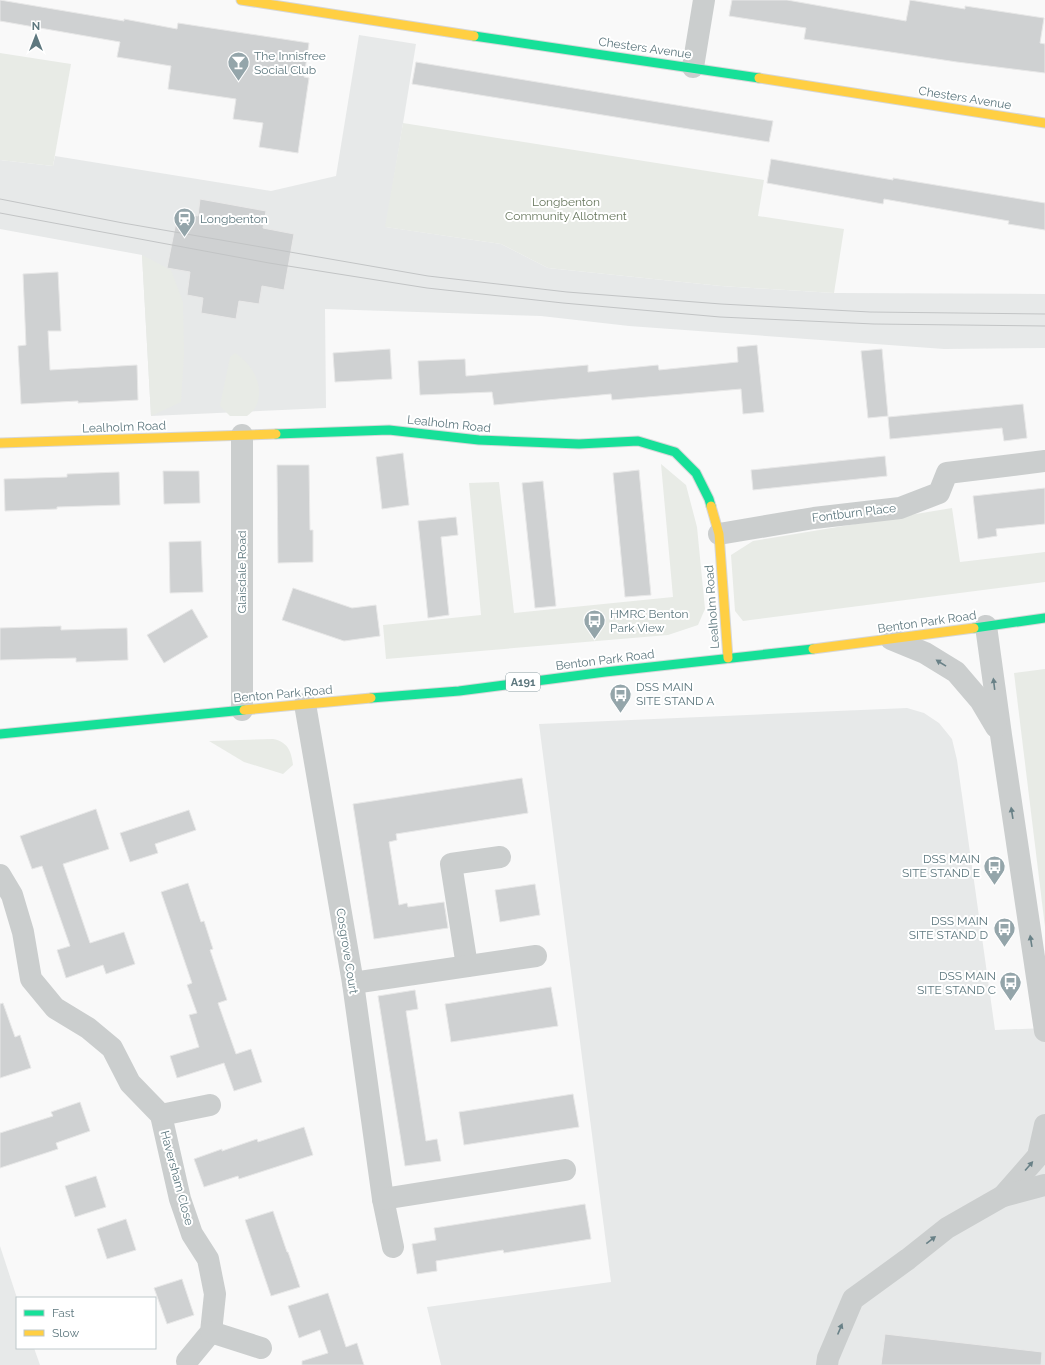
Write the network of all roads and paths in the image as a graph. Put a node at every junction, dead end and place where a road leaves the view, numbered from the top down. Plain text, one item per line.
1 (241, 0) edge
2 (704, 0) edge
3 (269, 2) edge
4 (693, 67) junction
5 (1045, 123) edge
6 (242, 435) junction
7 (0, 443) edge
8 (1045, 461) edge
9 (719, 534) junction
10 (1045, 618) edge
11 (986, 626) junction
12 (891, 639) junction
13 (728, 658) junction
14 (305, 704) junction
15 (242, 710) junction
16 (0, 734) edge
17 (1001, 735) junction
18 (500, 857) dead end
19 (0, 875) edge
20 (536, 956) dead end
21 (467, 966) junction
22 (1041, 982) edge
23 (353, 984) junction
24 (1045, 1031) edge
25 (210, 1105) dead end
26 (161, 1115) junction
27 (1045, 1125) edge
28 (565, 1170) dead end
29 (1045, 1185) edge
30 (1003, 1196) junction
31 (383, 1199) junction
32 (393, 1247) dead end
33 (211, 1332) junction
34 (261, 1348) dead end
35 (187, 1361) dead end
36 (827, 1365) edge

1 - 3 street, Chesters Avenue
2 - 4 street
3 - 4 street, Chesters Avenue
4 - 5 street, Chesters Avenue
6 - 7 street, Lealholm Road
6 - 9 street, Lealholm Road
6 - 15 street, Glaisdale Road
8 - 9 street, Fontburn Place
9 - 13 street, Lealholm Road
10 - 11 street, Benton Park Road / A191
11 - 12 street, Benton Park Road / A191
17 -> 11 street
12 - 13 street, Benton Park Road / A191
17 -> 12 street
13 - 14 street, Benton Park Road / A191
14 - 15 street, Benton Park Road / A191
14 - 23 street, Cosgrove Court
15 - 16 street, Benton Park Road / A191
22 -> 17 street
18 - 21 street
19 - 26 street, Haversham Close
20 - 21 street
21 - 23 street
22 - 24 street
23 - 31 street, Cosgrove Court
25 - 26 street, Haversham Close
26 - 33 street, Haversham Close
30 -> 27 street
28 - 31 street
29 - 30 street
36 -> 30 street
31 - 32 street, Cosgrove Court
33 - 34 street
33 - 35 street

